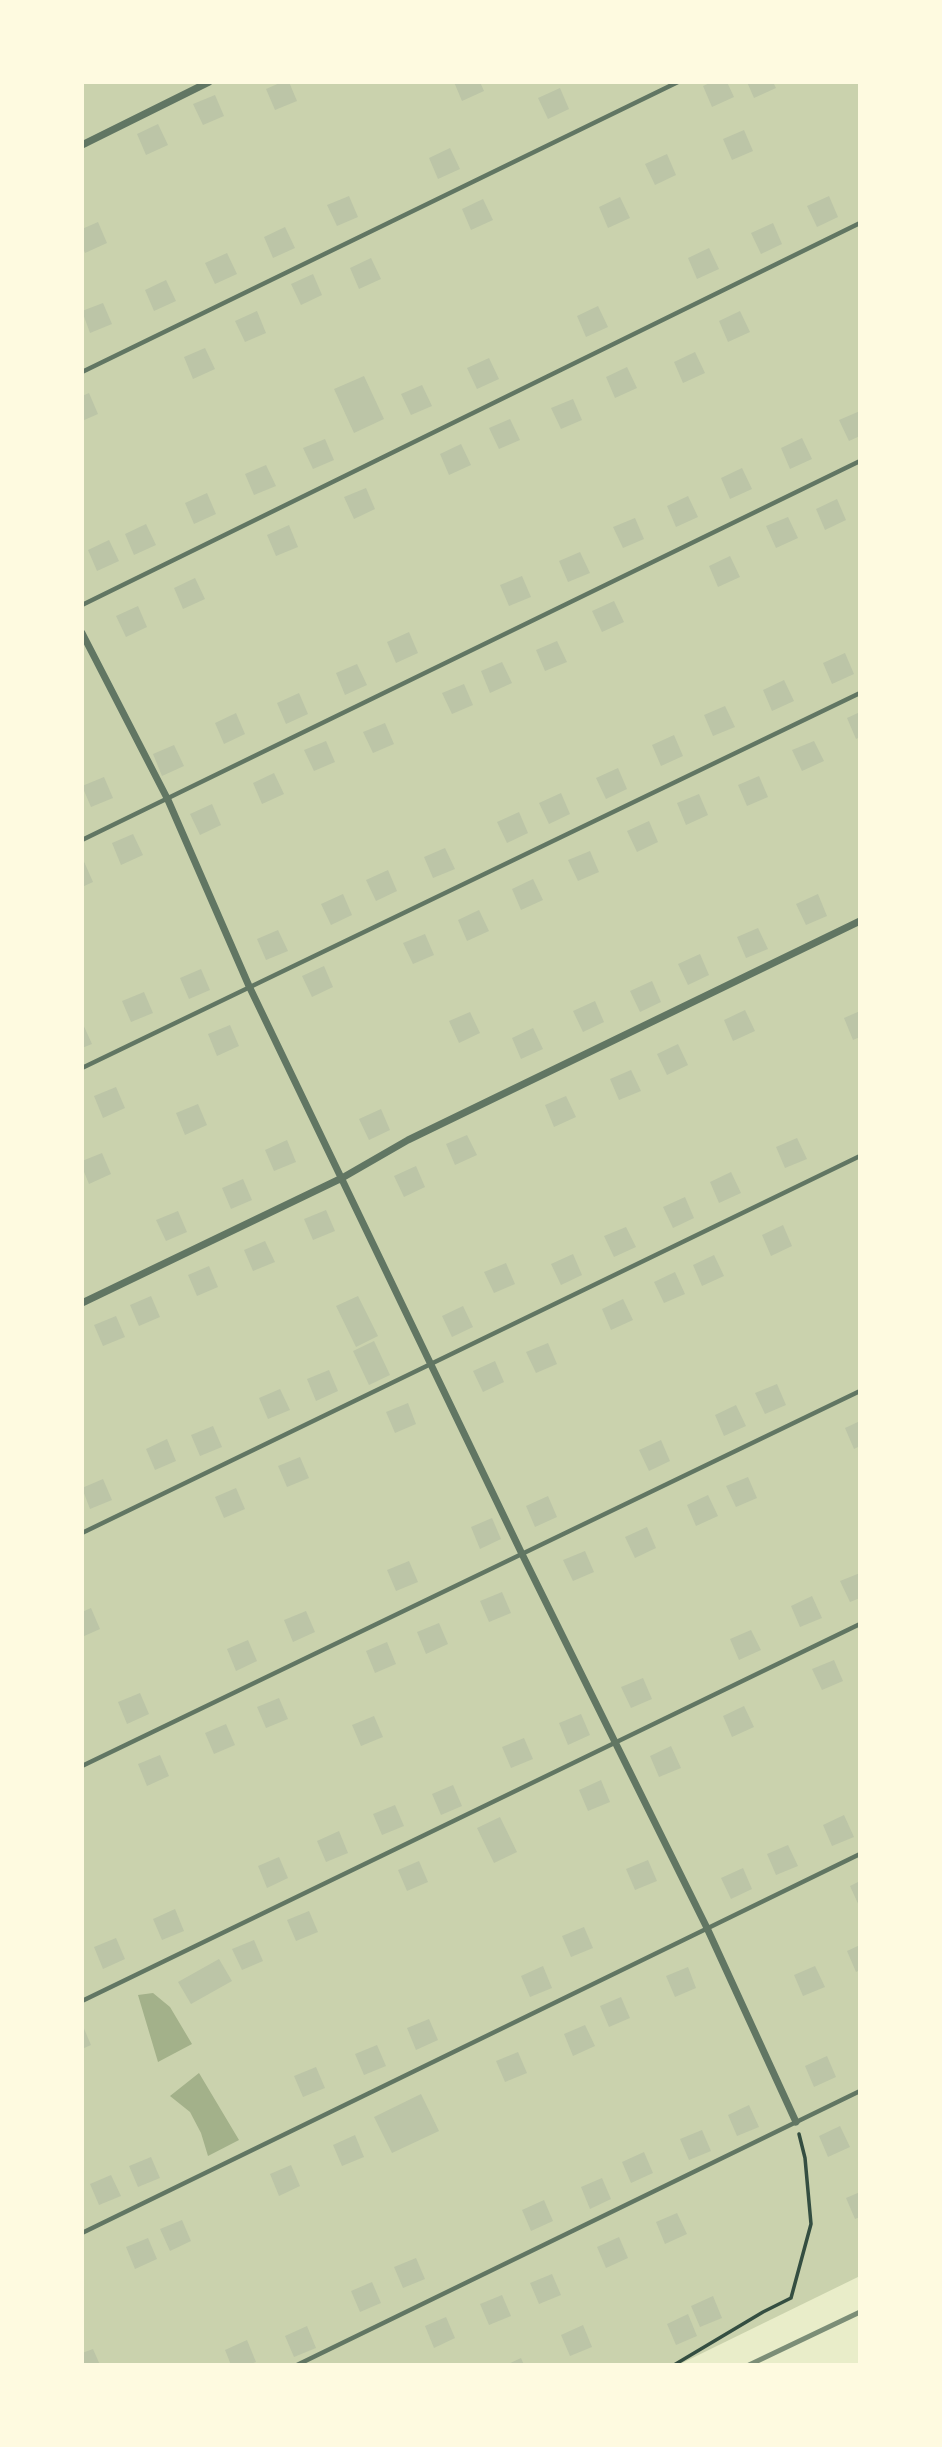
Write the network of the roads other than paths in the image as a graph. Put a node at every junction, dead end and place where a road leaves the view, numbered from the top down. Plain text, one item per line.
1 (209, 82) edge
2 (678, 82) edge
3 (82, 145) edge
4 (860, 223) edge
5 (82, 372) edge
6 (860, 461) edge
7 (82, 605) edge
8 (82, 633) edge
9 (860, 693) edge
10 (168, 800) junction
11 (82, 840) edge
12 (860, 921) edge
13 (249, 986) junction
14 (82, 1068) edge
15 (860, 1156) edge
16 (342, 1178) junction
17 (82, 1303) edge
18 (432, 1365) junction
19 (860, 1391) edge
20 (82, 1532) edge
21 (522, 1554) junction
22 (860, 1624) edge
23 (614, 1742) junction
24 (82, 1766) edge
25 (860, 1854) edge
26 (706, 1928) junction
27 (82, 2001) edge
28 (860, 2091) edge
29 (796, 2122) junction
30 (82, 2234) edge
31 (297, 2365) edge

1 - 3 street
2 - 5 lane
4 - 7 lane
6 - 10 lane
8 - 10 street
9 - 13 lane
10 - 11 lane
10 - 13 street
12 - 16 street
13 - 14 lane
13 - 16 street
15 - 18 lane
16 - 17 street
16 - 18 street
18 - 20 lane
18 - 21 street
19 - 21 lane
21 - 23 street
21 - 24 lane
22 - 23 lane
23 - 26 street
23 - 27 lane
25 - 26 lane
26 - 29 street
26 - 30 lane
28 - 29 lane
29 - 31 lane

